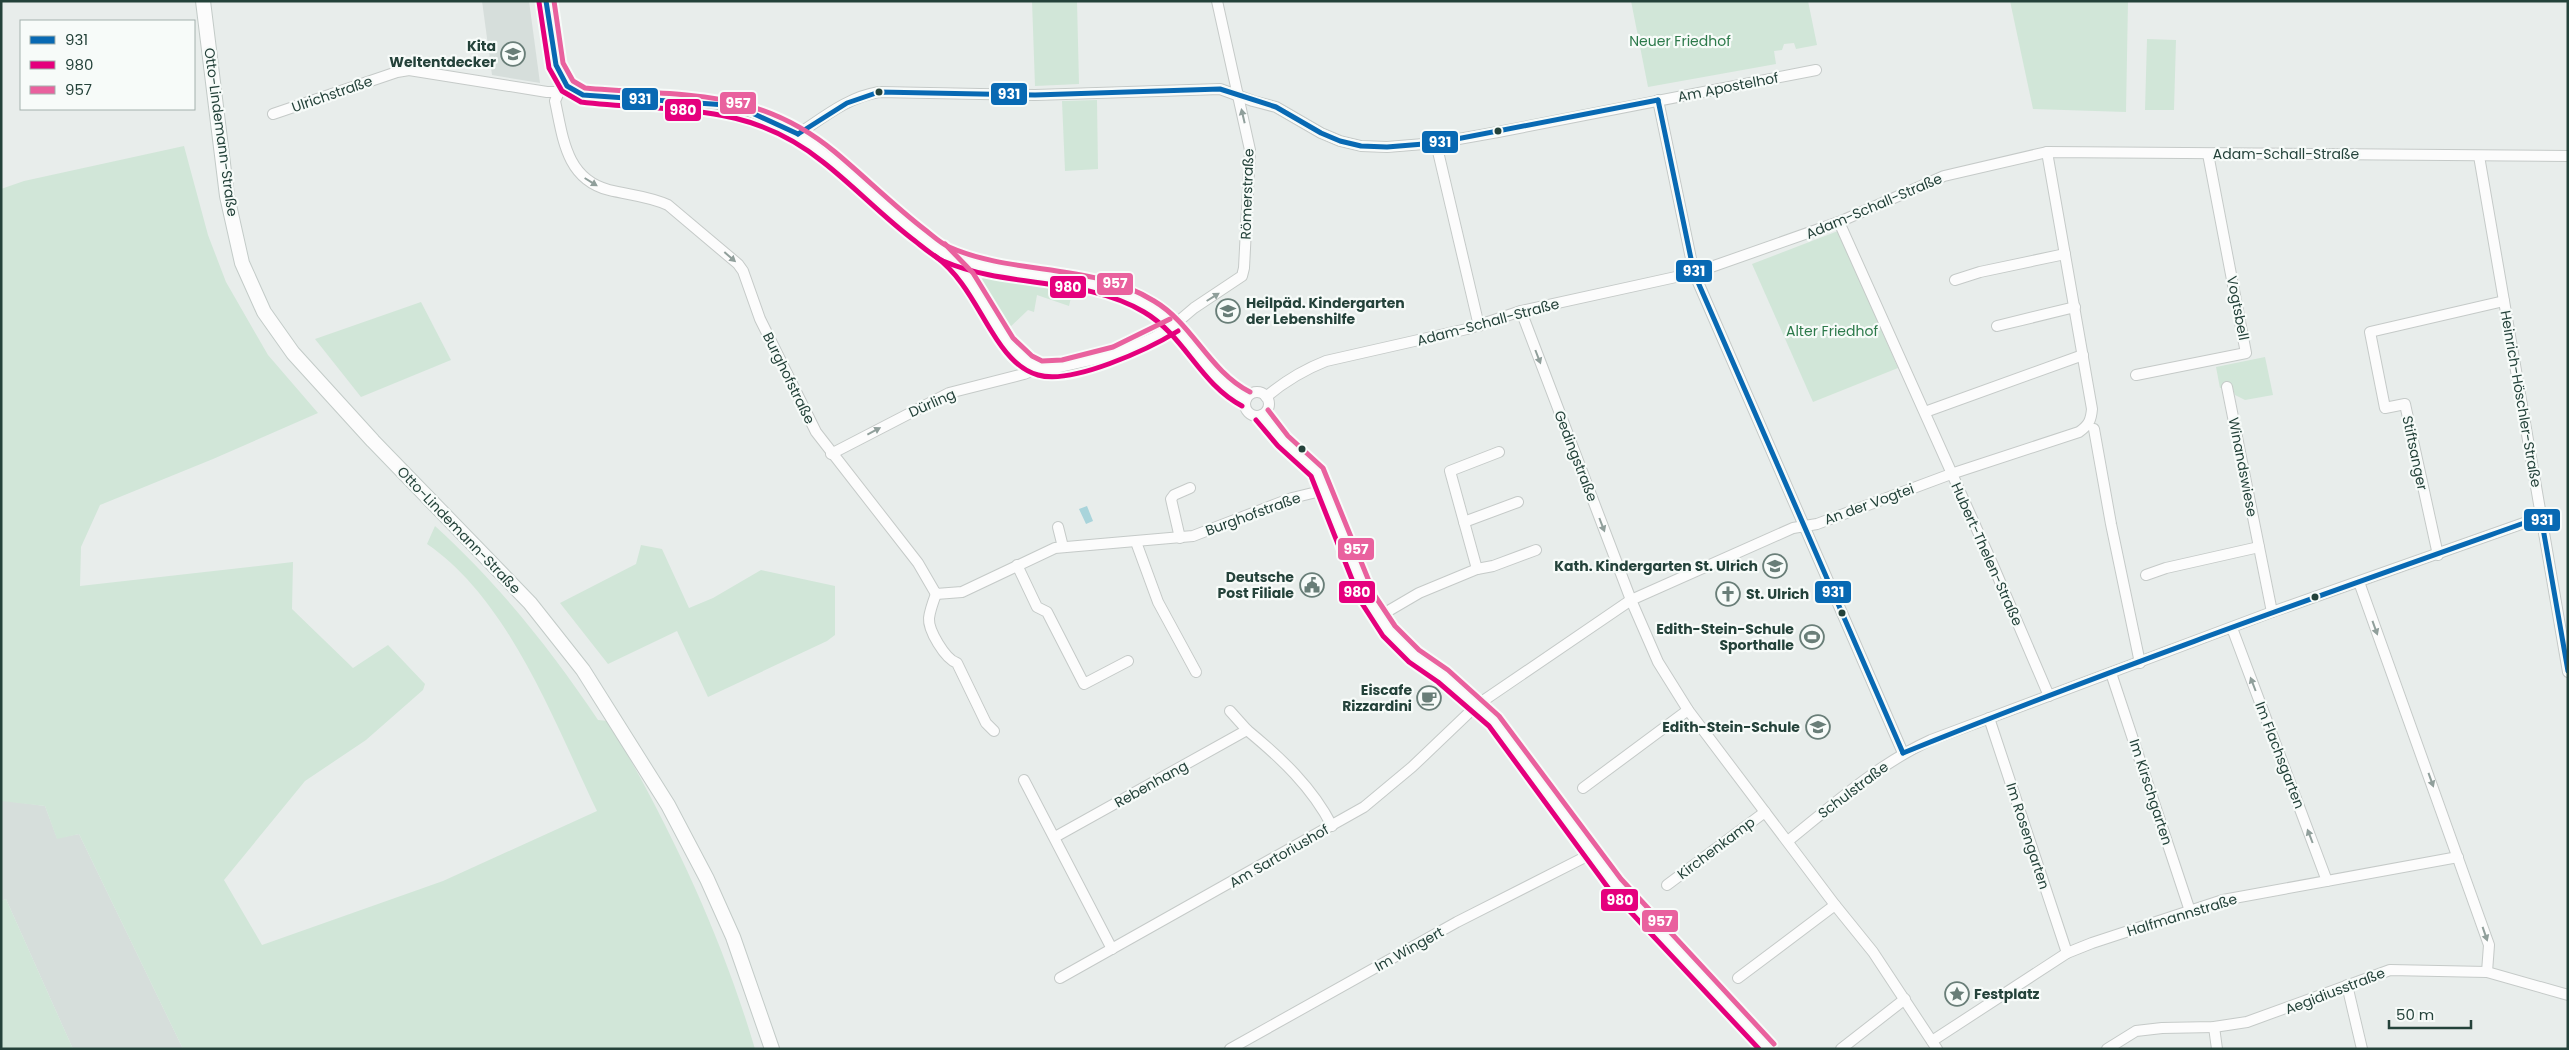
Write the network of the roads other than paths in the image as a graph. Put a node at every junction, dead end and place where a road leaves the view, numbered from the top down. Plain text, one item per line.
1 (203, 1) edge
2 (546, 1) edge
3 (1217, 1) edge
4 (1816, 70) dead end
5 (563, 89) junction
6 (1238, 95) junction
7 (1658, 100) junction
8 (273, 114) dead end
9 (798, 134) junction
10 (1436, 143) junction
11 (2047, 152) junction
12 (2208, 154) junction
13 (2479, 156) junction
14 (2568, 156) edge
15 (1839, 222) junction
16 (944, 253) junction
17 (2065, 254) junction
18 (983, 266) junction
19 (1694, 273) junction
20 (1955, 280) dead end
21 (973, 287) junction
22 (2504, 301) junction
23 (2075, 307) junction
24 (1521, 311) junction
25 (1174, 325) junction
26 (1479, 326) junction
27 (1998, 326) dead end
28 (2083, 355) junction
29 (1039, 368) junction
30 (2136, 375) dead end
31 (2228, 387) dead end
32 (1266, 397) junction
33 (1246, 399) junction
34 (1924, 412) junction
35 (1262, 415) junction
36 (2094, 428) dead end
37 (1499, 452) dead end
38 (831, 454) junction
39 (1951, 474) junction
40 (1190, 488) dead end
41 (1325, 490) junction
42 (1518, 502) dead end
43 (2541, 518) junction
44 (1464, 522) junction
45 (1806, 526) junction
46 (1058, 527) dead end
47 (1180, 538) junction
48 (1136, 542) junction
49 (1063, 547) junction
50 (2259, 547) junction
51 (1536, 550) dead end
52 (2438, 555) junction
53 (1018, 565) junction
54 (1478, 569) junction
55 (2146, 575) dead end
56 (2359, 582) junction
57 (936, 594) junction
58 (1630, 600) junction
59 (2272, 612) junction
60 (1378, 617) junction
61 (2232, 628) junction
62 (1128, 661) dead end
63 (2140, 662) junction
64 (1196, 672) dead end
65 (2568, 672) edge
66 (2111, 674) junction
67 (2049, 696) junction
68 (1476, 705) junction
69 (1688, 710) junction
70 (1230, 711) dead end
71 (1989, 718) junction
72 (1247, 730) junction
73 (994, 731) dead end
74 (1903, 753) junction
75 (1024, 780) dead end
76 (1584, 788) dead end
77 (1765, 812) junction
78 (1332, 826) junction
79 (1055, 837) junction
80 (1788, 840) junction
81 (1591, 854) junction
82 (2458, 857) junction
83 (2328, 881) junction
84 (1667, 885) dead end
85 (1835, 905) junction
86 (2190, 911) junction
87 (1112, 949) junction
88 (2067, 954) junction
89 (2487, 972) junction
90 (1060, 978) dead end
91 (1738, 978) dead end
92 (2347, 986) junction
93 (2568, 995) edge
94 (1905, 999) junction
95 (2214, 1027) junction
96 (1935, 1045) edge
97 (2111, 1047) edge
98 (772, 1049) edge
99 (1230, 1049) edge
100 (1769, 1049) edge
101 (1841, 1049) edge
102 (2217, 1049) edge
103 (2362, 1049) edge

1 - 98 street, Otto-Lindemann-Straße
2 - 5 street
3 - 6 street, Römerstraße
4 - 7 street, Am Apostelhof
5 - 8 street, Ulrichstraße
5 - 9 street, Ulrichstraße
5 -> 38 street, Burghofstraße
6 - 9 street, Am Apostelhof
6 - 10 street, Am Apostelhof
25 -> 6 street, Römerstraße
7 - 10 street, Am Apostelhof
7 - 19 street
9 - 16 street
10 - 26 street
11 - 12 street, Adam-Schall-Straße
11 - 15 street, Adam-Schall-Straße
11 - 17 street, An der Vogtei
12 - 13 street, Adam-Schall-Straße
12 - 30 street, Vogtsbell
13 - 14 street, Adam-Schall-Straße
13 - 22 street, Heinrich-Höschler-Straße
15 - 19 street, Adam-Schall-Straße
15 - 34 street, Hubert-Thelen-Straße
16 - 18 street
16 - 21 street
17 - 20 street
17 - 23 street, An der Vogtei
18 - 21 street
18 - 25 street
19 - 24 street, Adam-Schall-Straße
19 - 45 street
21 - 29 street
22 - 43 street, Heinrich-Höschler-Straße
22 - 52 street, Stiftsanger
23 - 27 street
23 - 28 street, An der Vogtei
24 - 26 street, Adam-Schall-Straße
24 -> 58 street, Gedingstraße
25 - 29 street
25 - 33 street
26 - 32 street, Adam-Schall-Straße
28 - 34 street
28 - 39 street, An der Vogtei
38 -> 29 street, Dürling
31 - 50 street, Winandswiese
32 - 33 street
32 - 35 street
33 - 35 street
34 - 39 street, Hubert-Thelen-Straße
35 - 41 street
36 - 63 street
37 - 44 street
38 - 57 street, Burghofstraße
39 - 45 street, An der Vogtei
39 - 67 street, Hubert-Thelen-Straße
40 - 47 street
41 - 47 street, Burghofstraße
41 - 60 street
42 - 44 street
43 - 52 street, Schulstraße
43 - 65 street, Heinrich-Höschler-Straße
44 - 54 street
45 - 58 street, An der Vogtei
45 - 74 street
46 - 49 street
47 - 48 street, Burghofstraße
48 - 49 street, Burghofstraße
48 - 64 street
49 - 53 street, Burghofstraße
50 - 55 street
50 - 59 street, Winandswiese
51 - 54 street
52 - 56 street, Schulstraße
53 - 57 street, Burghofstraße
53 - 62 street
54 - 60 street
56 - 59 street, Schulstraße
56 -> 82 street
57 - 73 street
58 - 68 street, An der Vogtei
58 - 69 street, Kirchenkamp
59 - 61 street, Schulstraße
60 - 68 street
61 - 63 street, Schulstraße
83 -> 61 street, Im Flachsgarten
63 - 66 street, Schulstraße
66 - 67 street, Schulstraße
66 - 86 street, Im Kirschgarten
67 - 71 street, Schulstraße
68 - 78 street, Am Sartoriushof
68 - 81 street
69 - 76 street
69 - 77 street, Kirchenkamp
70 - 72 street
71 - 74 street, Schulstraße
71 - 88 street, Im Rosengarten
72 - 78 street
72 - 79 street, Rebenhang
74 - 80 street, Schulstraße
75 - 79 street
77 - 80 street, Kirchenkamp
77 - 84 street, Kirchenkamp
78 - 87 street, Am Sartoriushof
79 - 87 street
80 - 85 street, Kirchenkamp
81 - 99 street, Im Wingert
81 - 100 street
82 - 83 street, Halfmannstraße
82 -> 89 street
83 - 86 street, Halfmannstraße
85 - 91 street
85 - 94 street, Kirchenkamp
86 - 88 street, Halfmannstraße
87 - 90 street, Am Sartoriushof
88 - 96 street, Halfmannstraße
89 - 92 street, Aegidiusstraße
89 - 93 street, Aegidiusstraße
92 - 95 street, Aegidiusstraße
92 - 103 street
94 - 96 street, Kirchenkamp
94 - 101 street
95 - 97 street, Aegidiusstraße
95 - 102 street

